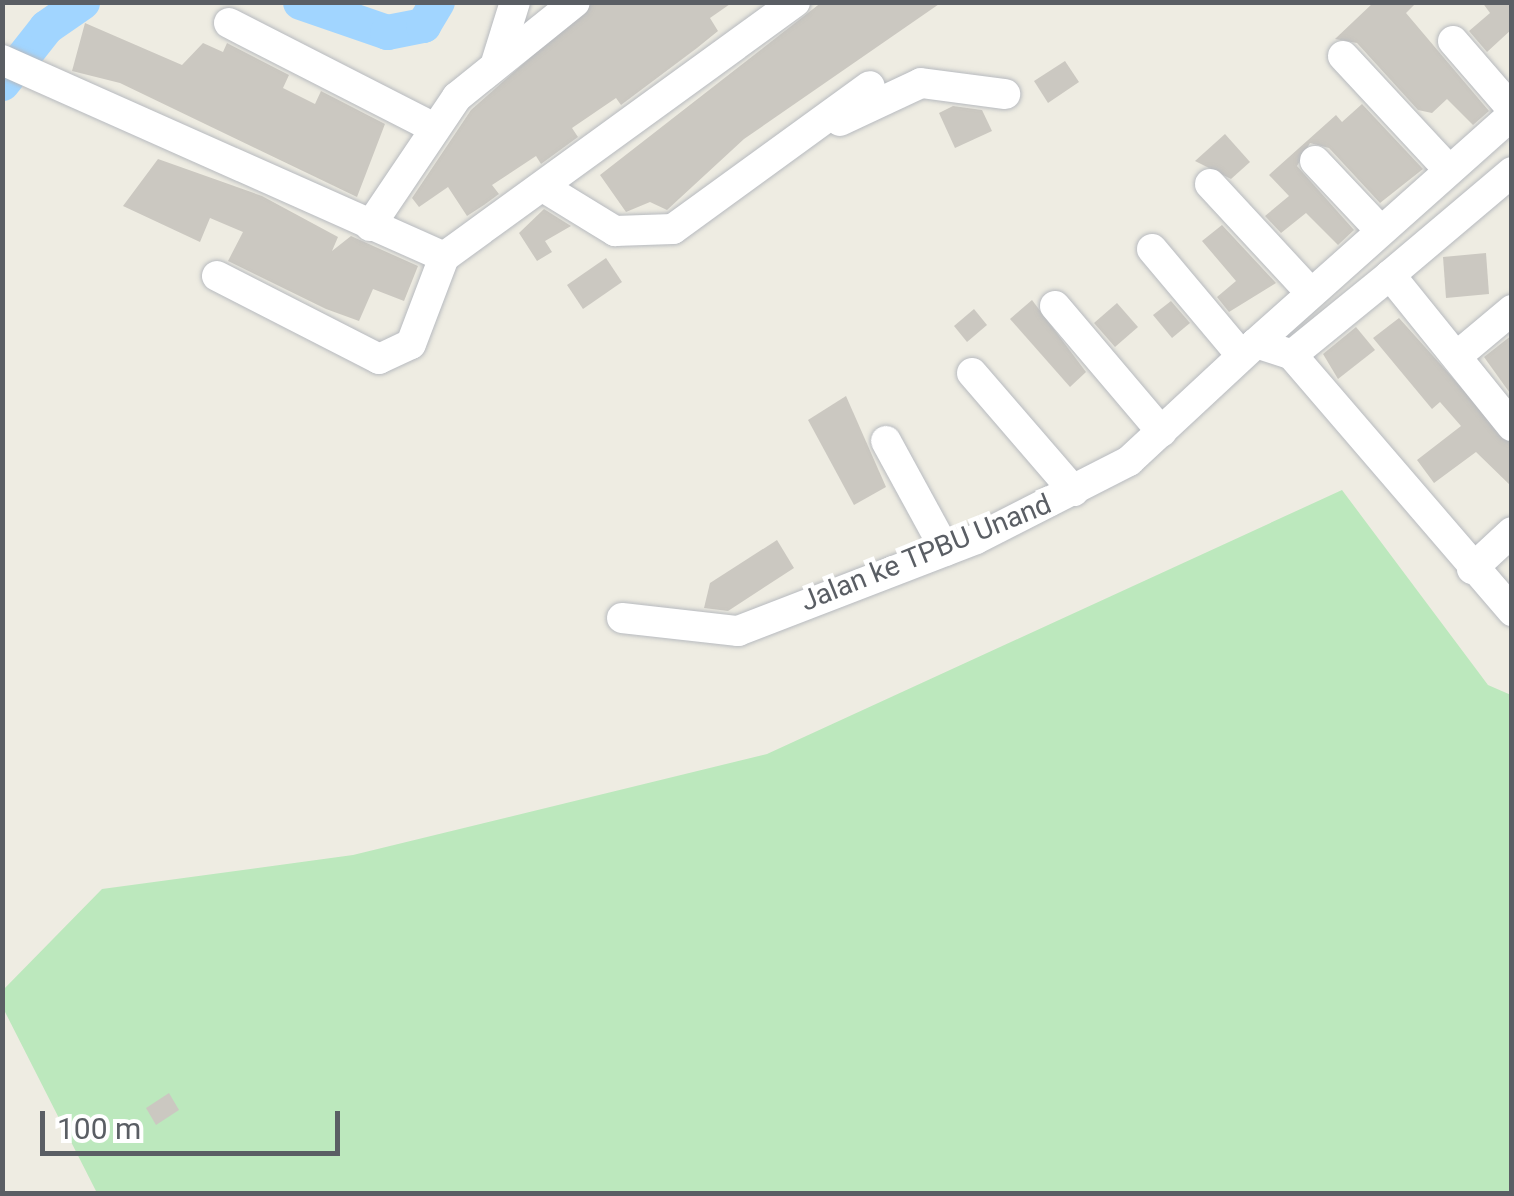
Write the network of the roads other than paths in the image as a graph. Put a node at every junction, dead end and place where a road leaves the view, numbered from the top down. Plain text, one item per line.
1 (515, 2) edge
2 (575, 2) edge
3 (795, 2) edge
4 (228, 23) dead end
5 (1453, 41) dead end
6 (1343, 56) dead end
7 (2, 60) edge
8 (496, 63) junction
9 (870, 86) dead end
10 (1005, 94) dead end
11 (1512, 112) edge
12 (822, 122) junction
13 (430, 126) junction
14 (1315, 161) dead end
15 (1448, 169) junction
16 (1512, 172) edge
17 (1210, 184) dead end
18 (548, 190) junction
19 (370, 226) junction
20 (1380, 230) junction
21 (1152, 249) dead end
22 (444, 257) junction
23 (1390, 275) junction
24 (217, 276) dead end
25 (1309, 291) junction
26 (1055, 306) dead end
27 (1512, 310) edge
28 (1249, 349) junction
29 (1292, 355) junction
30 (1458, 356) junction
31 (972, 373) dead end
32 (1512, 426) edge
33 (1162, 432) junction
34 (886, 441) dead end
35 (1074, 491) junction
36 (1512, 532) edge
37 (946, 551) junction
38 (1472, 569) junction
39 (1512, 611) edge
40 (622, 618) dead end

1 - 8 street
2 - 8 street
3 - 18 street
4 - 13 street
5 - 11 street
6 - 15 street
7 - 19 street
8 - 13 street
9 - 12 street
10 - 12 street
11 - 15 street, Jalan ke TPBU Unand
12 - 18 street
13 - 19 street
14 - 20 street
15 - 20 street, Jalan ke TPBU Unand
16 - 23 street
17 - 25 street
18 - 22 street
19 - 22 street
20 - 25 street, Jalan ke TPBU Unand
21 - 28 street
22 - 24 street
23 - 29 street
23 - 30 street
25 - 28 street, Jalan ke TPBU Unand
26 - 33 street
27 - 30 street
28 - 29 street
28 - 33 street, Jalan ke TPBU Unand
29 - 38 street
30 - 32 street
31 - 35 street
33 - 35 street, Jalan ke TPBU Unand
34 - 37 street
35 - 37 street, Jalan ke TPBU Unand
36 - 38 street
37 - 40 street, Jalan ke TPBU Unand
38 - 39 street

